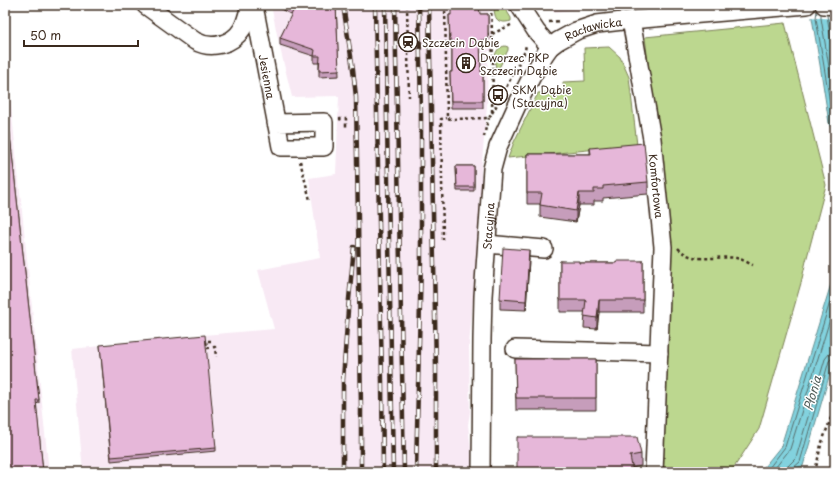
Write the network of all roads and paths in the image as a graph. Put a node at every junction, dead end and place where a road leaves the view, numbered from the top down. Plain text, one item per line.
1 (145, 5) edge
2 (250, 5) edge
3 (253, 5) edge
4 (407, 5) edge
5 (445, 5) edge
6 (491, 5) edge
7 (519, 5) edge
8 (799, 5) edge
9 (824, 5) edge
10 (835, 6) edge
11 (631, 20) junction
12 (518, 22) dead end
13 (445, 34) junction
14 (450, 34) edge
15 (485, 34) edge
16 (492, 34) junction
17 (527, 38) dead end
18 (550, 46) junction
19 (409, 97) dead end
20 (492, 113) junction
21 (446, 118) junction
22 (276, 123) junction
23 (341, 125) dead end
24 (346, 127) dead end
25 (300, 160) dead end
26 (310, 200) dead end
27 (661, 230) junction
28 (443, 240) dead end
29 (487, 244) junction
30 (544, 249) dead end
31 (753, 265) dead end
32 (211, 341) dead end
33 (515, 349) dead end
34 (659, 353) junction
35 (216, 357) dead end
36 (835, 407) edge
37 (482, 472) edge
38 (654, 472) edge
39 (815, 472) edge

1 - 2 street
3 - 22 street, Jesienna
4 - 19 path
5 - 13 path
6 - 16 path
7 - 18 street
8 - 11 street, Racławicka
9 - 10 street
11 - 18 street, Racławicka
11 - 27 street, Komfortowa
12 - 16 path
13 - 14 path
13 - 21 path
15 - 16 path
16 - 20 path
17 - 20 path
18 - 29 street, Stacyjna
20 - 21 path
21 - 28 path
22 - 22 street, Jesienna
23 - 24 path
25 - 26 path
27 - 31 path
27 - 34 street, Komfortowa
29 - 30 street
29 - 37 street, Stacyjna
32 - 35 path
33 - 34 street
34 - 38 street, Komfortowa
36 - 39 path

